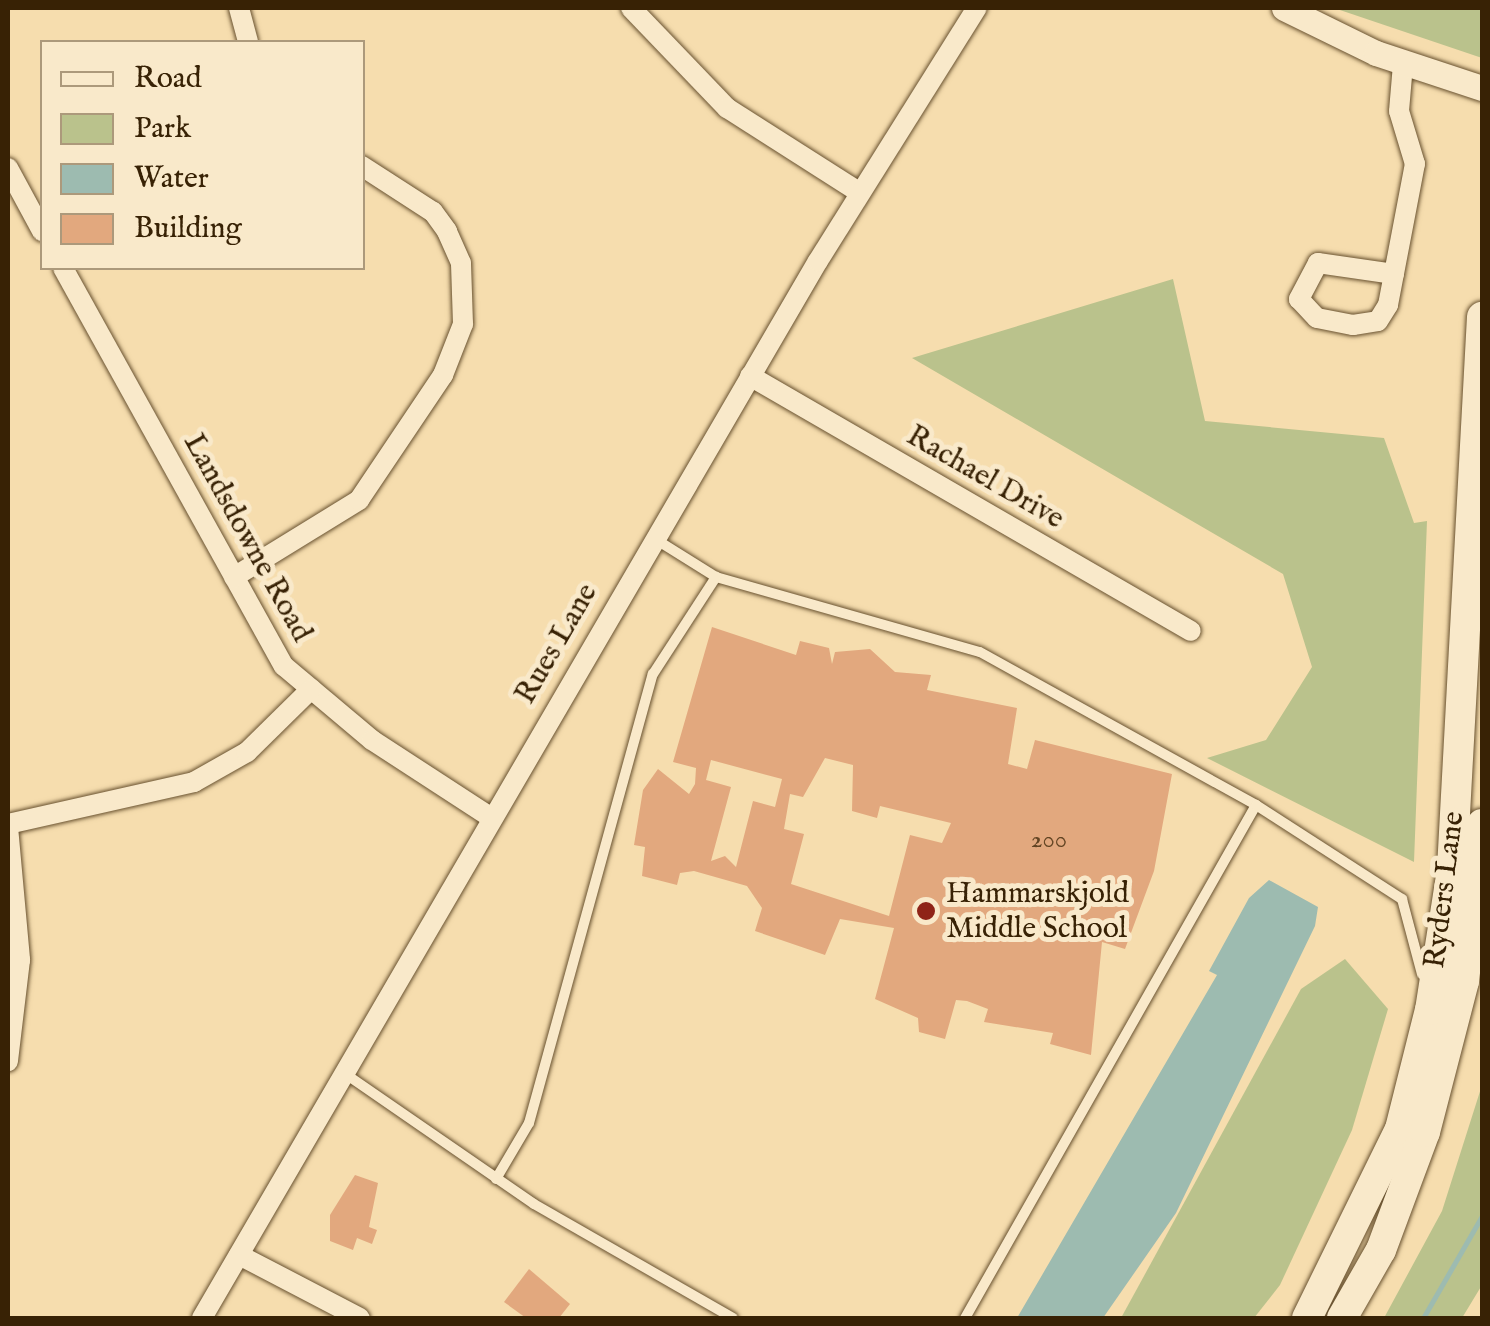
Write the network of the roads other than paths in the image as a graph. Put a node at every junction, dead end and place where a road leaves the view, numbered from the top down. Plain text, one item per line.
1 (239, 8) edge
2 (630, 8) edge
3 (976, 8) edge
4 (1284, 8) edge
5 (247, 40) edge
6 (1404, 64) junction
7 (1482, 88) edge
8 (8, 168) edge
9 (365, 168) edge
10 (859, 192) junction
11 (40, 227) edge
12 (64, 270) edge
13 (1394, 274) junction
14 (1482, 317) edge
15 (750, 376) junction
16 (654, 539) junction
17 (234, 576) junction
18 (716, 576) junction
19 (1191, 631) dead end
20 (311, 689) junction
21 (1256, 806) junction
22 (490, 818) junction
23 (1482, 824) edge
24 (8, 825) edge
25 (1424, 1034) junction
26 (8, 1054) edge
27 (347, 1076) junction
28 (496, 1179) junction
29 (239, 1254) junction
30 (1319, 1313) edge
31 (202, 1318) edge
32 (360, 1318) edge
33 (733, 1318) edge
34 (965, 1318) edge

1 - 5 street
2 - 10 street
3 - 10 street, Rues Lane
4 - 6 street
6 - 7 street
6 - 13 street
8 - 11 street
9 - 17 street
10 - 15 street, Rues Lane
12 - 17 street, Landsdowne Road
13 - 13 street
14 - 25 main road, Ryders Lane
15 - 16 street, Rues Lane
15 - 19 street, Rachael Drive
16 - 18 lane
16 - 22 street, Rues Lane
17 - 20 street, Landsdowne Road
18 - 21 lane
18 - 28 lane
20 - 22 street, Landsdowne Road
20 - 24 street
21 - 25 lane
21 - 34 lane
22 - 27 street, Rues Lane
23 - 30 main road, Ryders Lane
24 - 26 street
25 - 30 main road, Ryders Lane
27 - 28 lane
27 - 29 street, Rues Lane
28 - 33 lane
29 - 31 street, Rues Lane
29 - 32 street

